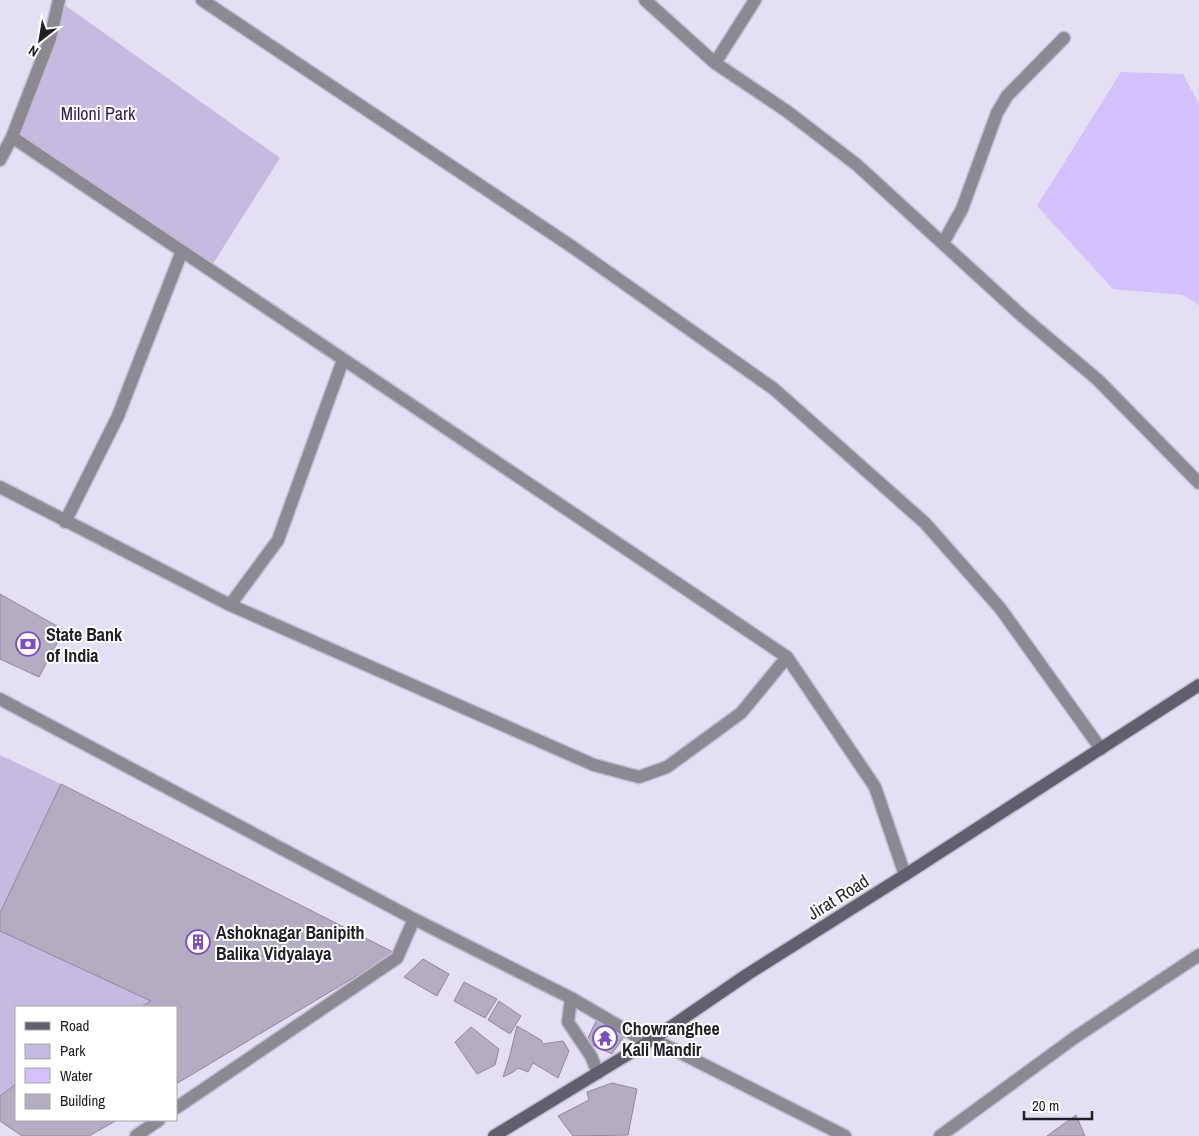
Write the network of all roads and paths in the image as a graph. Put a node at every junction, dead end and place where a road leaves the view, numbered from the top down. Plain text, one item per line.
1 (59, 0) edge
2 (202, 0) edge
3 (645, 0) edge
4 (755, 0) edge
5 (1064, 38) dead end
6 (715, 63) junction
7 (12, 137) junction
8 (0, 160) edge
9 (943, 243) junction
10 (182, 251) junction
11 (343, 360) junction
12 (1199, 483) edge
13 (0, 487) edge
14 (65, 522) junction
15 (230, 605) junction
16 (787, 658) junction
17 (1199, 685) edge
18 (0, 699) edge
19 (1101, 749) junction
20 (905, 875) junction
21 (414, 919) junction
22 (1199, 955) edge
23 (571, 998) junction
24 (653, 1040) junction
25 (598, 1073) junction
26 (178, 1107) edge
27 (158, 1121) edge
28 (136, 1136) edge
29 (494, 1136) edge
30 (845, 1136) edge
31 (940, 1136) edge

1 - 7 street
2 - 19 street
3 - 6 street
4 - 6 street
5 - 9 street
6 - 9 street
7 - 8 street
7 - 10 street
9 - 12 street
10 - 11 street
10 - 14 street
11 - 15 street
11 - 16 street
13 - 14 street
14 - 15 street
15 - 16 street
16 - 20 street
17 - 19 main road, Jirat Road
18 - 21 street
19 - 20 main road, Jirat Road
20 - 24 main road, Jirat Road
21 - 23 street
21 - 26 street
22 - 31 street
23 - 24 street
23 - 25 street
24 - 25 main road, Jirat Road
24 - 30 street
25 - 29 main road, Jirat Road
27 - 28 street

